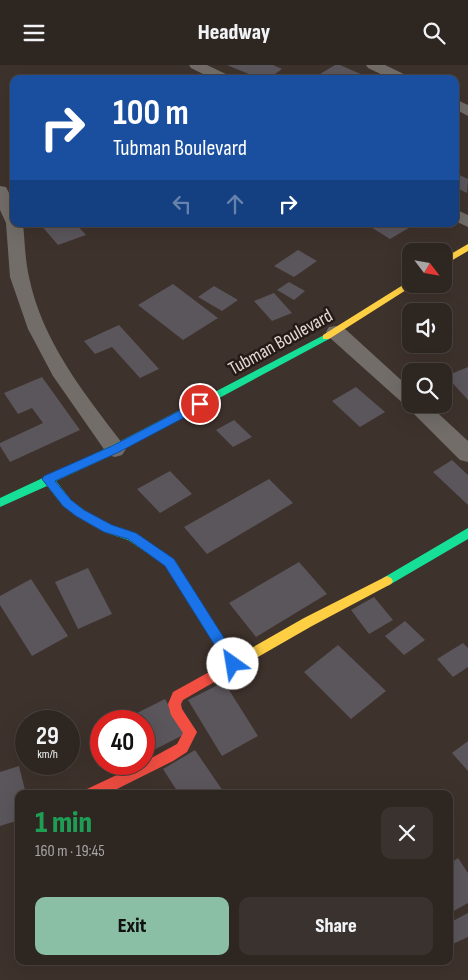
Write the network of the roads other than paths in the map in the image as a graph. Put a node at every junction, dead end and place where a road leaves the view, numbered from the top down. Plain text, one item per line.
1 (196, 65) edge
2 (373, 65) edge
3 (217, 75) edge
4 (394, 75) edge
5 (0, 191) edge
6 (10, 214) edge
7 (14, 227) edge
8 (468, 247) edge
9 (452, 257) edge
10 (402, 289) edge
11 (336, 332) junction
12 (402, 392) edge
13 (424, 413) edge
14 (115, 449) junction
15 (468, 455) edge
16 (48, 479) junction
17 (0, 503) edge
18 (468, 533) edge
19 (233, 664) junction
20 (100, 790) edge

1 - 3 street
2 - 4 street
5 - 6 street
7 - 14 street
8 - 9 main road
10 - 11 main road, Tubman Boulevard
11 - 12 street
11 - 14 main road, Tubman Boulevard
13 - 15 street
14 - 16 main road, Tubman Boulevard
16 - 17 main road, Tubman Boulevard
16 - 19 main road
18 - 19 main road
19 - 20 main road

